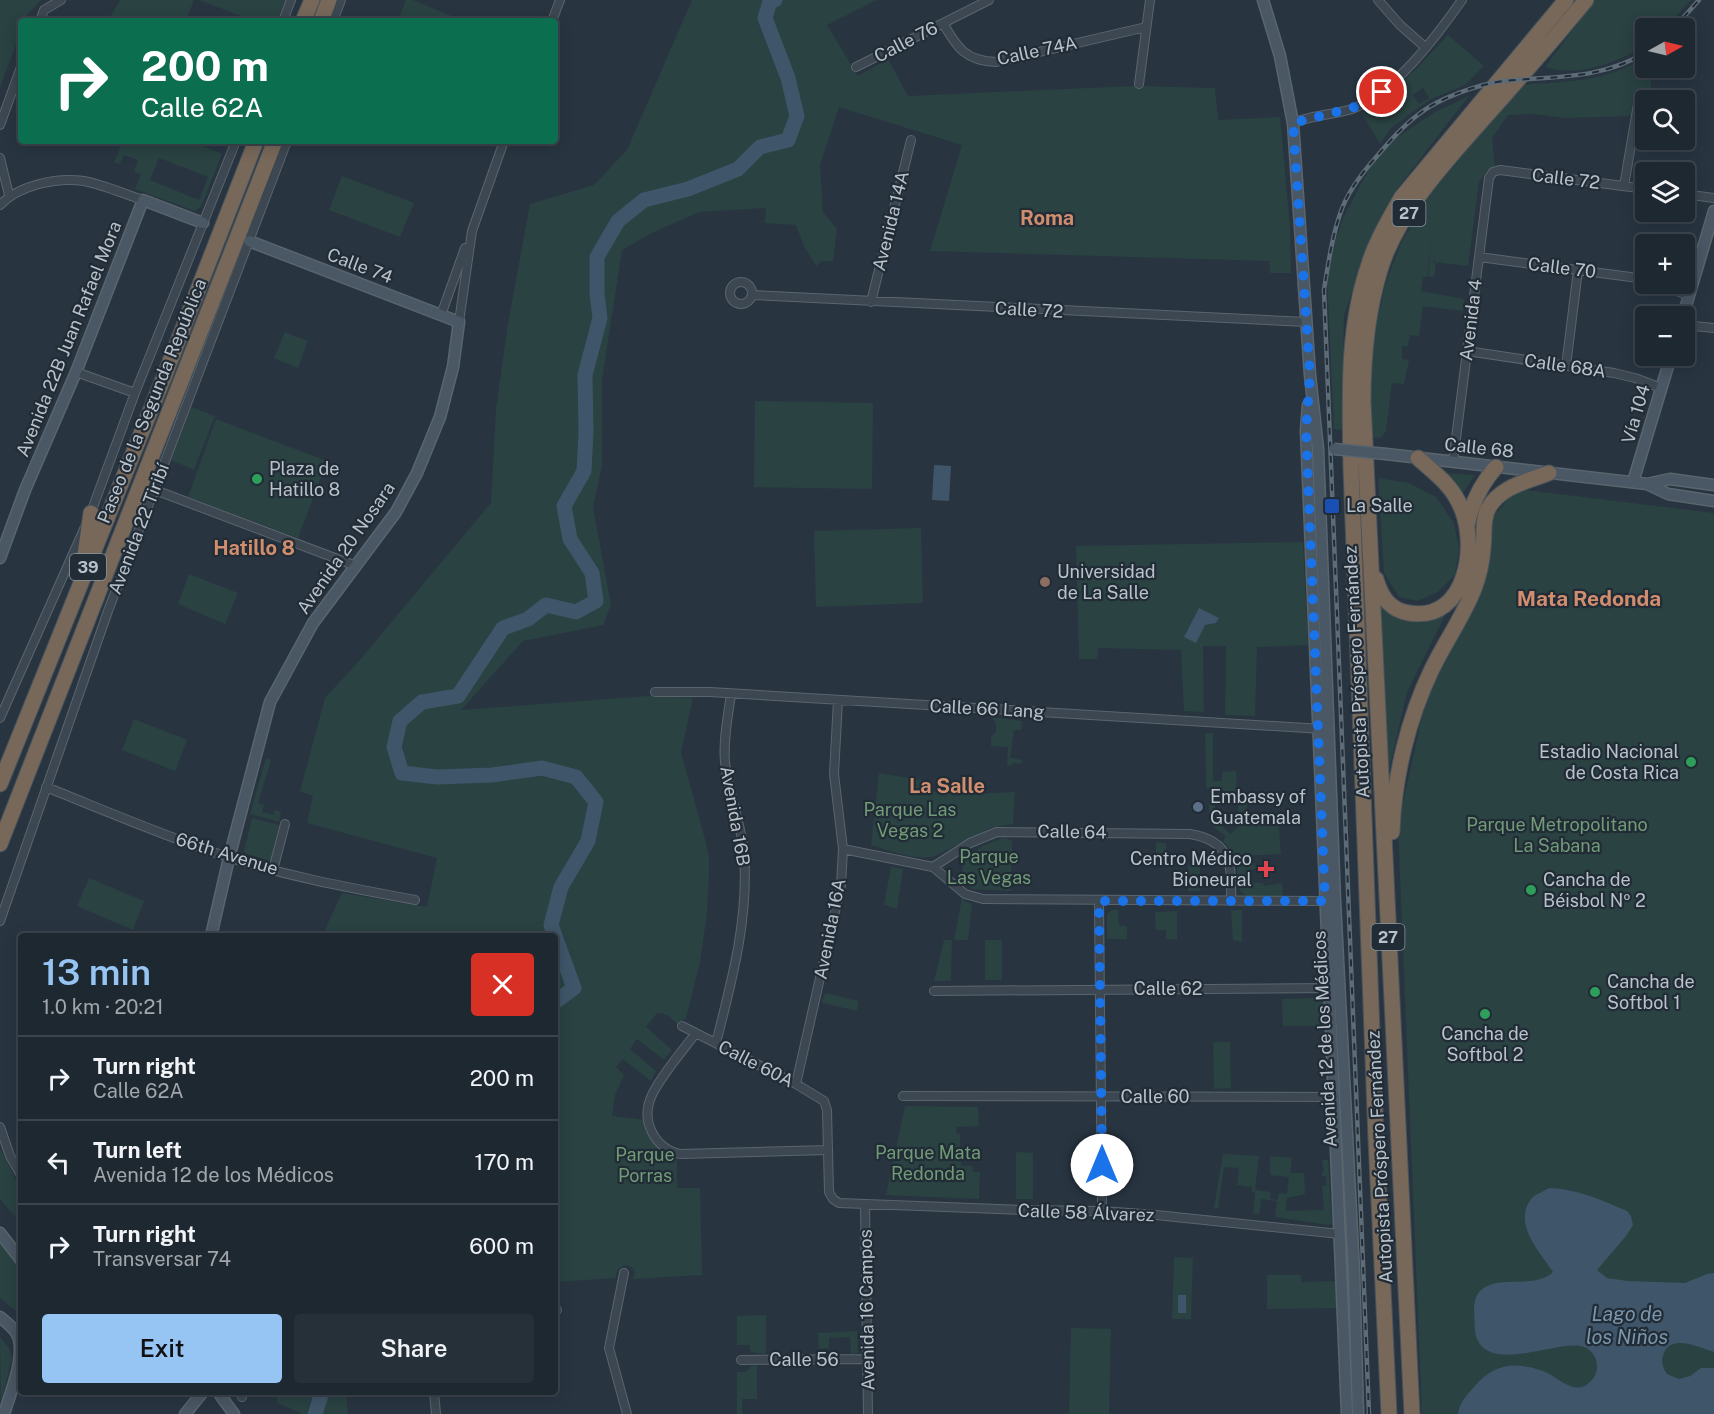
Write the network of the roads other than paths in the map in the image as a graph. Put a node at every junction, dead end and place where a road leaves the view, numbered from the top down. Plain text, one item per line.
1 (61, 0) edge
2 (291, 0) edge
3 (312, 0) edge
4 (329, 0) edge
5 (341, 0) edge
6 (560, 0) edge
7 (989, 0) edge
8 (1150, 0) edge
9 (1263, 0) edge
10 (1378, 0) edge
11 (1462, 0) edge
12 (1566, 0) edge
13 (1586, 0) edge
14 (41, 18) edge
15 (284, 18) edge
16 (304, 18) edge
17 (322, 18) edge
18 (334, 18) edge
19 (553, 18) edge
20 (943, 23) junction
21 (1146, 27) junction
22 (1425, 47) junction
23 (856, 67) dead end
24 (18, 75) edge
25 (1139, 84) dead end
26 (1635, 122) edge
27 (1293, 123) junction
28 (0, 125) edge
29 (911, 140) dead end
30 (235, 144) edge
31 (255, 144) edge
32 (274, 144) edge
33 (286, 144) edge
34 (503, 144) edge
35 (0, 158) edge
36 (1490, 177) joint
37 (1624, 186) junction
38 (1635, 188) edge
39 (9, 195) junction
40 (1695, 195) edge
41 (1714, 198) edge
42 (143, 200) junction
43 (0, 205) edge
44 (1714, 211) edge
45 (203, 223) junction
46 (1712, 224) edge
47 (472, 231) junction
48 (249, 241) junction
49 (234, 249) junction
50 (1479, 257) junction
51 (1578, 270) junction
52 (1635, 278) edge
53 (1684, 294) edge
54 (752, 295) dead end
55 (1689, 296) junction
56 (871, 302) junction
57 (1686, 306) edge
58 (441, 315) junction
59 (459, 322) junction
60 (1307, 322) junction
61 (1695, 326) edge
62 (1714, 328) edge
63 (1467, 351) junction
64 (1566, 366) junction
65 (1668, 366) edge
66 (76, 372) junction
67 (1310, 375) junction
68 (1661, 388) junction
69 (135, 393) junction
70 (1313, 449) junction
71 (1418, 458) junction
72 (1453, 462) junction
73 (1496, 467) junction
74 (1549, 473) junction
75 (1633, 482) junction
76 (1647, 484) junction
77 (1714, 485) edge
78 (155, 490) junction
79 (1714, 501) edge
80 (91, 513) junction
81 (1369, 523) junction
82 (1467, 525) junction
83 (0, 558) edge
84 (356, 566) junction
85 (81, 584) junction
86 (655, 692) dead end
87 (0, 693) edge
88 (731, 694) junction
89 (838, 700) junction
90 (8, 702) junction
91 (0, 718) edge
92 (1323, 729) junction
93 (0, 784) edge
94 (46, 787) junction
95 (285, 824) dead end
96 (0, 844) edge
97 (843, 849) junction
98 (229, 858) junction
99 (933, 867) junction
100 (273, 870) junction
101 (415, 900) dead end
102 (1099, 901) junction
103 (1231, 901) junction
104 (1330, 901) junction
105 (0, 921) edge
106 (212, 933) edge
107 (1388, 934) junction
108 (1330, 988) junction
109 (1100, 989) junction
110 (934, 991) dead end
111 (682, 1026) dead end
112 (696, 1033) junction
113 (716, 1043) junction
114 (796, 1084) junction
115 (903, 1096) dead end
116 (1101, 1096) junction
117 (1335, 1097) junction
118 (0, 1127) edge
119 (1376, 1139) junction
120 (828, 1150) junction
121 (18, 1170) edge
122 (1401, 1192) junction
123 (865, 1205) junction
124 (1102, 1211) junction
125 (0, 1233) edge
126 (1340, 1234) junction
127 (18, 1256) edge
128 (624, 1273) dead end
129 (0, 1317) edge
130 (18, 1335) edge
131 (867, 1359) junction
132 (741, 1360) dead end
133 (18, 1365) edge
134 (220, 1395) edge
135 (435, 1395) edge
136 (200, 1396) edge
137 (4, 1414) edge
138 (185, 1414) edge
139 (234, 1414) edge
140 (436, 1414) edge
141 (627, 1414) edge
142 (868, 1414) edge
143 (1347, 1414) edge
144 (1358, 1414) edge
145 (1389, 1414) edge
146 (1412, 1414) edge

1 - 14 street
2 - 15 street
3 - 16 highway
4 - 17 highway
5 - 18 street
6 - 19 street
7 - 20 street, Calle 76
8 - 21 street
9 - 27 main road, Avenida 12 de los Médicos
10 - 22 street
11 - 22 street
12 - 119 highway, Autopista Próspero Fernández / 27
13 - 81 highway, Autopista Próspero Fernández / 27
20 - 21 street, Calle 74A
20 - 23 street, Calle 76
21 - 25 street
22 - 27 street
24 - 28 street
26 - 37 street
27 - 60 main road, Avenida 12 de los Médicos
29 - 56 street, Avenida 14A
30 - 45 street
31 - 85 highway, Paseo de la Segunda República / 39
32 - 49 highway, Paseo de la Segunda República / 39
33 - 48 street, Avenida 22 Tiribí
34 - 47 street, Avenida 20 Nosara
35 - 39 street
36 - 37 street, Calle 72
36 - 50 street, Avenida 4
37 - 38 street, Calle 72
39 - 42 street
39 - 43 street
40 - 41 street
42 - 45 main road
42 - 66 main road, Avenida 22B Juan Rafael Mora
44 - 46 main road
45 - 69 street
46 - 55 main road
47 - 58 street
47 - 59 street, Avenida 20 Nosara
48 - 49 highway
48 - 58 main road, Calle 74
48 - 78 street, Avenida 22 Tiribí
49 - 96 highway, Paseo de la Segunda República / 39
50 - 51 street, Calle 70
50 - 63 street, Avenida 4
51 - 52 street, Calle 70
51 - 64 street
53 - 55 street
54 - 56 street, Calle 72
55 - 57 main road
56 - 60 street, Calle 72
58 - 59 main road, Calle 74
59 - 84 main road, Avenida 20 Nosara
60 - 67 main road, Avenida 12 de los Médicos
61 - 62 street
63 - 64 street, Calle 68A
63 - 72 street, Avenida 4
64 - 68 street, Calle 68A
65 - 68 main road, Vía 104
66 - 69 street
66 - 83 main road, Avenida 22B Juan Rafael Mora
67 - 70 main road, Avenida 12 de los Médicos
67 - 70 main road, Avenida 12 de los Médicos
68 - 75 main road, Vía 104
69 - 80 street
70 - 71 main road, Calle 68, bridge
70 - 92 main road, Avenida 12 de los Médicos
71 - 72 main road, Calle 68
71 - 82 highway
72 - 73 main road, Calle 68
73 - 74 main road, Calle 68
73 - 82 highway
74 - 75 main road, Calle 68
74 - 107 highway
75 - 76 main road, Calle 68
76 - 77 main road, Calle 68
76 - 79 main road, Calle 68
78 - 84 street
78 - 94 street, Avenida 22 Tiribí
80 - 85 highway
80 - 90 street
81 - 82 highway
81 - 107 highway, Autopista Próspero Fernández / 27
84 - 98 main road, Avenida 20 Nosara
85 - 93 highway, Paseo de la Segunda República / 39
86 - 88 street, Calle 66 Lang
87 - 90 street
88 - 89 street, Calle 66 Lang
88 - 113 street, Avenida 16B
89 - 92 street, Calle 66 Lang
89 - 97 street, Avenida 16A
90 - 91 street
92 - 104 main road, Avenida 12 de los Médicos
94 - 98 street, 66th Avenue
94 - 105 street, Avenida 22 Tiribí
95 - 100 street
97 - 99 street
97 - 114 street, Avenida 16A
98 - 100 street, 66th Avenue
98 - 106 main road, Avenida 20 Nosara
99 - 102 street
99 - 103 street, Calle 64
100 - 101 street, 66th Avenue
102 - 103 street
102 - 109 street
103 - 104 street
104 - 108 main road, Avenida 12 de los Médicos
104 - 144 main road, Avenida 12 de los Médicos
107 - 122 highway, Autopista Próspero Fernández / 27
108 - 109 street, Calle 62
108 - 117 main road, Avenida 12 de los Médicos
109 - 110 street, Calle 62
109 - 116 street
111 - 112 street, Calle 60A
112 - 113 street, Calle 60A
112 - 120 street
113 - 114 street, Calle 60A
114 - 120 street, Calle 60A
115 - 116 street, Calle 60
116 - 117 street, Calle 60
116 - 124 street
117 - 126 main road, Avenida 12 de los Médicos
118 - 121 street
119 - 122 highway
119 - 145 highway, Autopista Próspero Fernández / 27
120 - 123 street, Calle 58 Álvarez
122 - 146 highway, Autopista Próspero Fernández / 27
123 - 124 street, Calle 58 Álvarez
123 - 131 street, Avenida 16 Campos
124 - 126 street, Calle 58 Álvarez
125 - 127 main road
126 - 143 main road, Avenida 12 de los Médicos
128 - 141 street
129 - 130 main road
131 - 132 street, Calle 56
131 - 142 street, Avenida 16 Campos
133 - 137 main road
134 - 139 main road
135 - 140 street
136 - 138 main road

